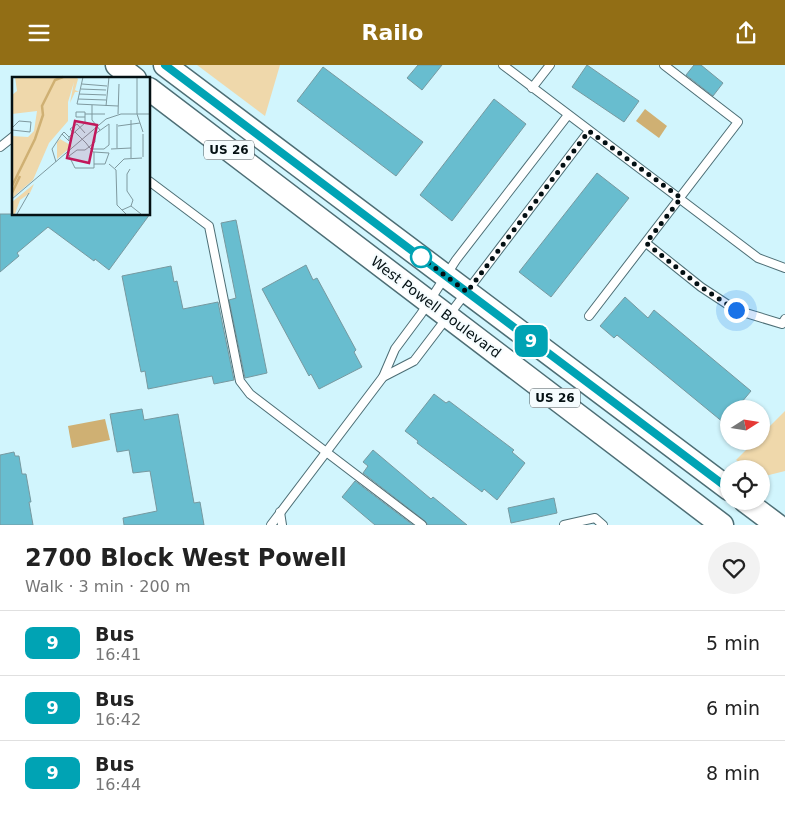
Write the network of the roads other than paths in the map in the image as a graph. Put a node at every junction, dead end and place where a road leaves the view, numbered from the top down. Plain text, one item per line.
1 (117, 65) edge
2 (165, 65) edge
3 (503, 65) edge
4 (550, 65) edge
5 (664, 65) edge
6 (132, 77) edge
7 (532, 88) junction
8 (150, 90) edge
9 (568, 115) junction
10 (589, 131) junction
11 (12, 138) edge
12 (0, 147) edge
13 (150, 182) edge
14 (681, 198) junction
15 (646, 243) junction
16 (785, 268) edge
17 (446, 276) junction
18 (467, 292) junction
19 (429, 302) junction
20 (589, 315) dead end
21 (449, 317) junction
22 (785, 319) edge
23 (383, 377) junction
24 (326, 452) junction
25 (720, 482) edge
26 (757, 510) edge
27 (280, 512) junction
28 (271, 525) edge
29 (282, 525) edge
30 (422, 525) edge
31 (564, 525) edge
32 (603, 525) edge
33 (722, 525) edge
34 (777, 525) edge

1 - 6 main road
2 - 17 main road, US 26
3 - 7 lane
4 - 7 lane
5 - 14 lane
7 - 9 lane
8 - 19 main road, West Powell Boulevard / US 26
9 - 10 lane
9 - 17 lane
10 - 14 lane
10 - 18 lane
11 - 12 lane
13 - 24 lane
14 - 15 lane
14 - 16 lane
15 - 20 lane
15 - 22 lane
17 - 18 main road, US 26
17 - 19 lane
18 - 21 lane
18 - 25 main road, US 26
19 - 21 main road, West Powell Boulevard / US 26
19 - 23 lane
21 - 23 lane
21 - 33 main road, West Powell Boulevard / US 26
23 - 24 lane
24 - 27 lane
24 - 30 lane
26 - 34 main road
27 - 28 lane
27 - 29 lane
31 - 32 lane

